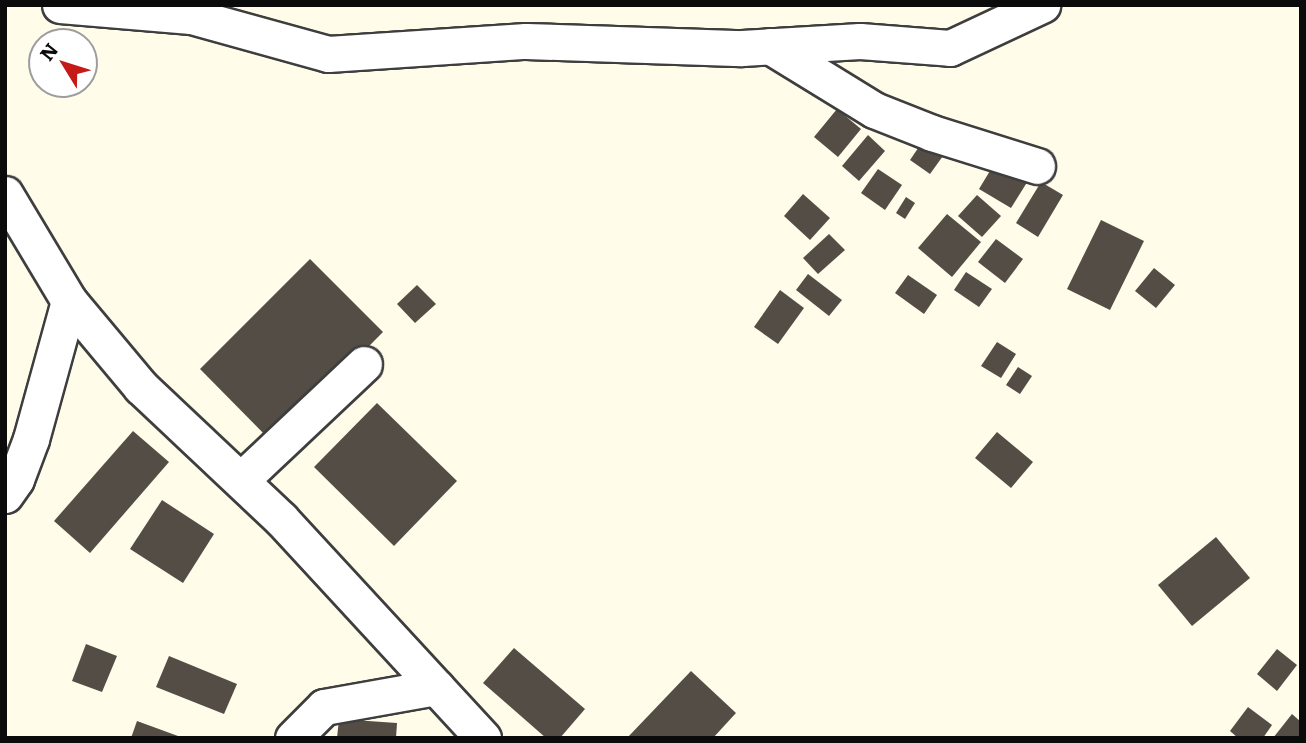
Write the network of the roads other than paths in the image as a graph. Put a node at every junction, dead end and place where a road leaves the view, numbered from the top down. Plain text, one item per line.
1 (60, 5) edge
2 (1042, 5) edge
3 (770, 46) junction
4 (1037, 166) dead end
5 (5, 194) edge
6 (69, 301) junction
7 (364, 364) dead end
8 (241, 481) junction
9 (5, 495) edge
10 (436, 687) junction
11 (477, 735) edge
12 (293, 738) edge

1 - 3 street
2 - 3 street
3 - 4 street
5 - 6 street
6 - 8 street
6 - 9 street
7 - 8 street
8 - 10 street
10 - 11 street
10 - 12 street

